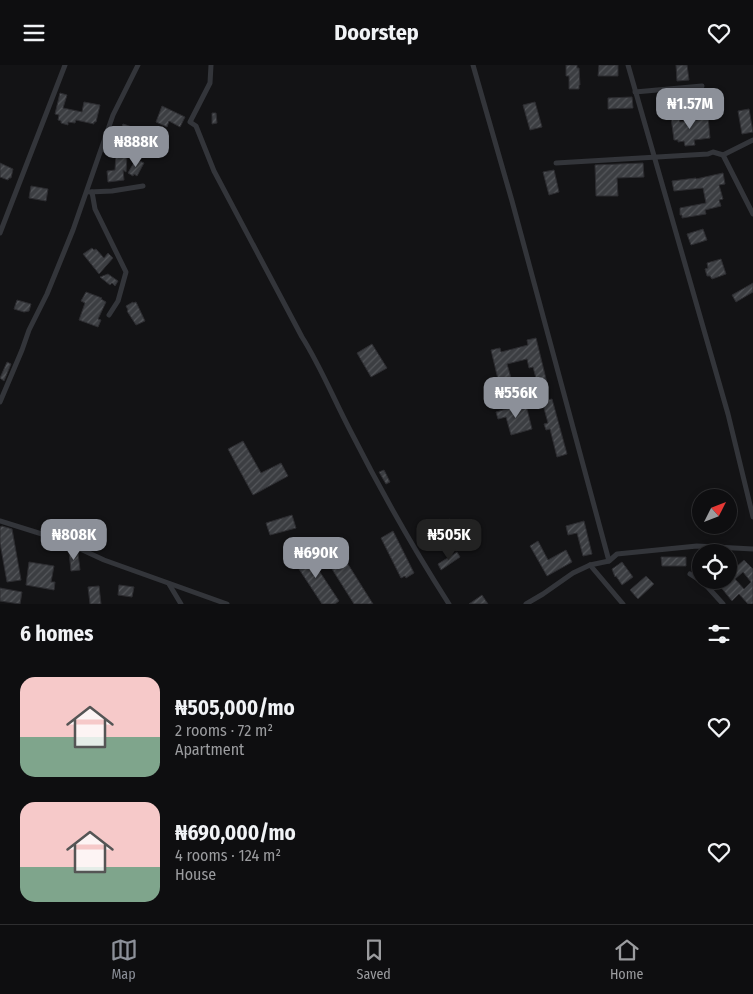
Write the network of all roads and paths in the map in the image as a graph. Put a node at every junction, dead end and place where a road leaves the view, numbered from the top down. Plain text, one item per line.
1 (65, 65) edge
2 (138, 65) edge
3 (210, 65) edge
4 (473, 65) edge
5 (628, 65) edge
6 (702, 86) dead end
7 (635, 92) junction
8 (753, 139) edge
9 (723, 155) junction
10 (653, 157) junction
11 (556, 163) dead end
12 (143, 186) dead end
13 (89, 192) junction
14 (753, 214) edge
15 (0, 233) edge
16 (110, 315) dead end
17 (0, 402) edge
18 (753, 517) edge
19 (0, 521) edge
20 (753, 549) edge
21 (609, 561) junction
22 (590, 565) junction
23 (690, 573) dead end
24 (169, 583) junction
25 (181, 604) edge
26 (227, 604) edge
27 (450, 604) edge
28 (526, 604) edge
29 (623, 604) edge
30 (723, 604) edge

1 - 15 street
2 - 13 street
3 - 27 street
4 - 21 street
5 - 7 street
6 - 7 street
7 - 10 street
8 - 9 street
9 - 10 street
9 - 14 street
10 - 11 street
10 - 18 street
12 - 13 street
13 - 16 street
13 - 17 street
19 - 24 street
20 - 21 street
21 - 22 street
22 - 28 street
22 - 29 street
23 - 30 street
24 - 25 street
24 - 26 street

